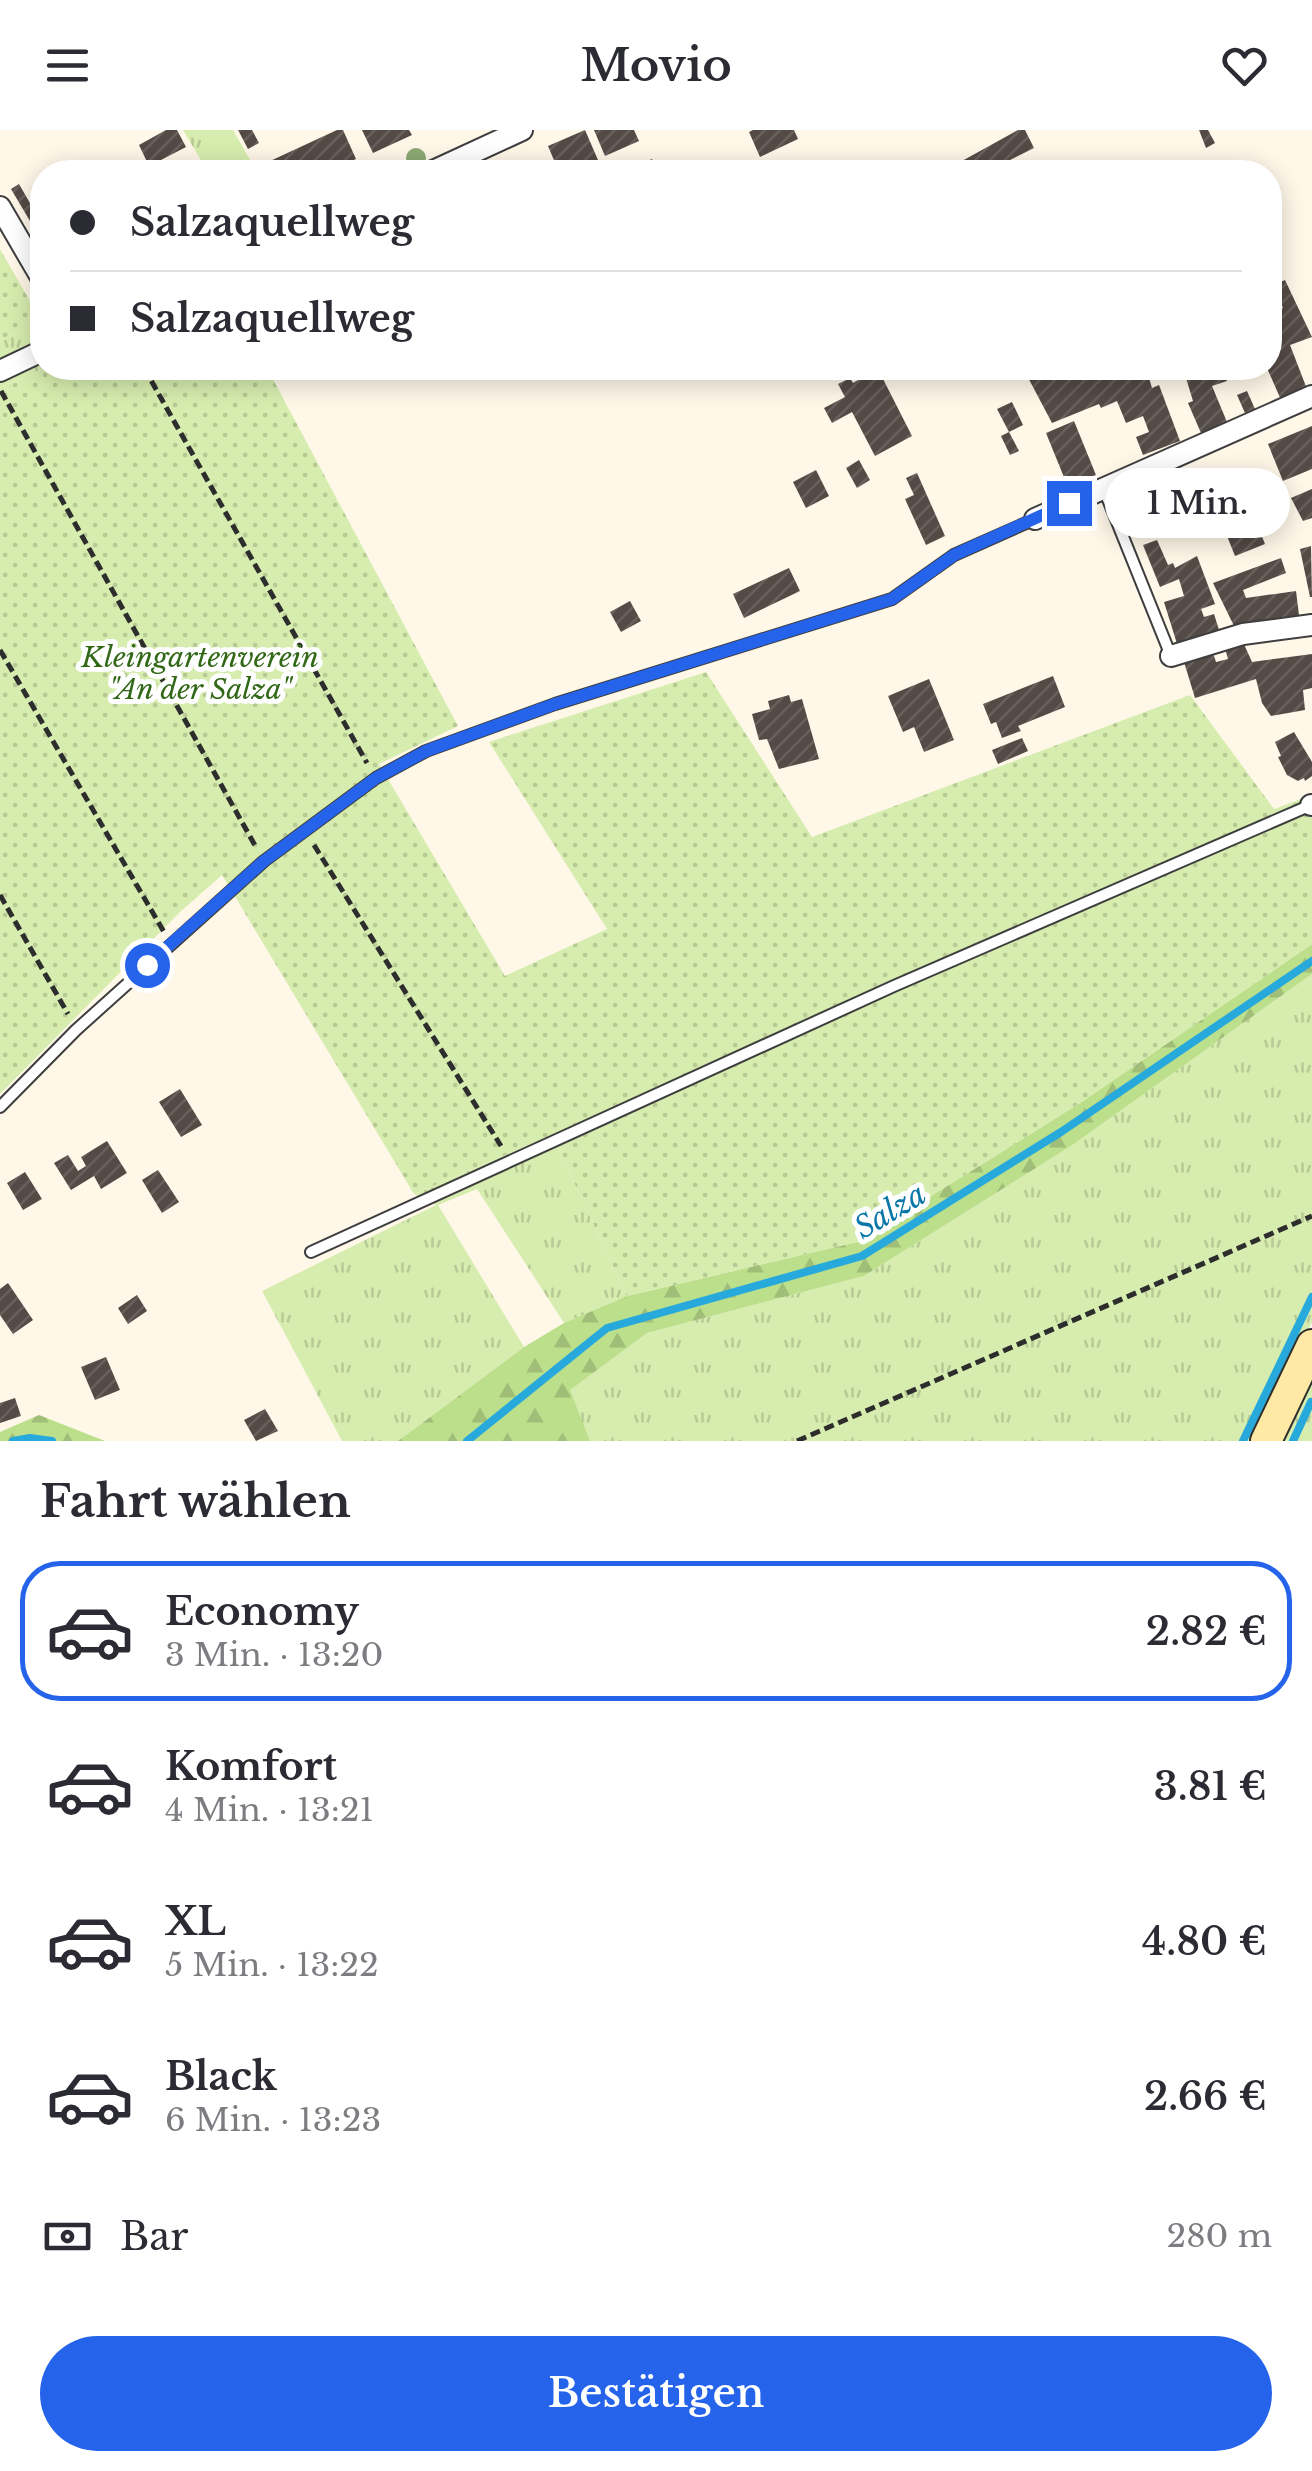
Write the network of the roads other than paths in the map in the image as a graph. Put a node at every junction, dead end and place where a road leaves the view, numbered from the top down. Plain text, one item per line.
1 (522, 130) edge
2 (457, 160) edge
3 (0, 207) edge
4 (30, 258) edge
5 (30, 356) edge
6 (0, 370) edge
7 (1312, 396) edge
8 (1103, 487) junction
9 (1035, 519) joint
10 (1312, 625) edge
11 (1170, 656) joint
12 (1311, 805) edge
13 (0, 1108) edge
14 (310, 1252) dead end
15 (1312, 1345) edge
16 (1266, 1441) edge

1 - 2 street
3 - 4 street
5 - 6 street
7 - 8 street
8 - 9 street
8 - 11 lane
9 - 13 lane
10 - 11 street
12 - 14 lane
15 - 16 street

